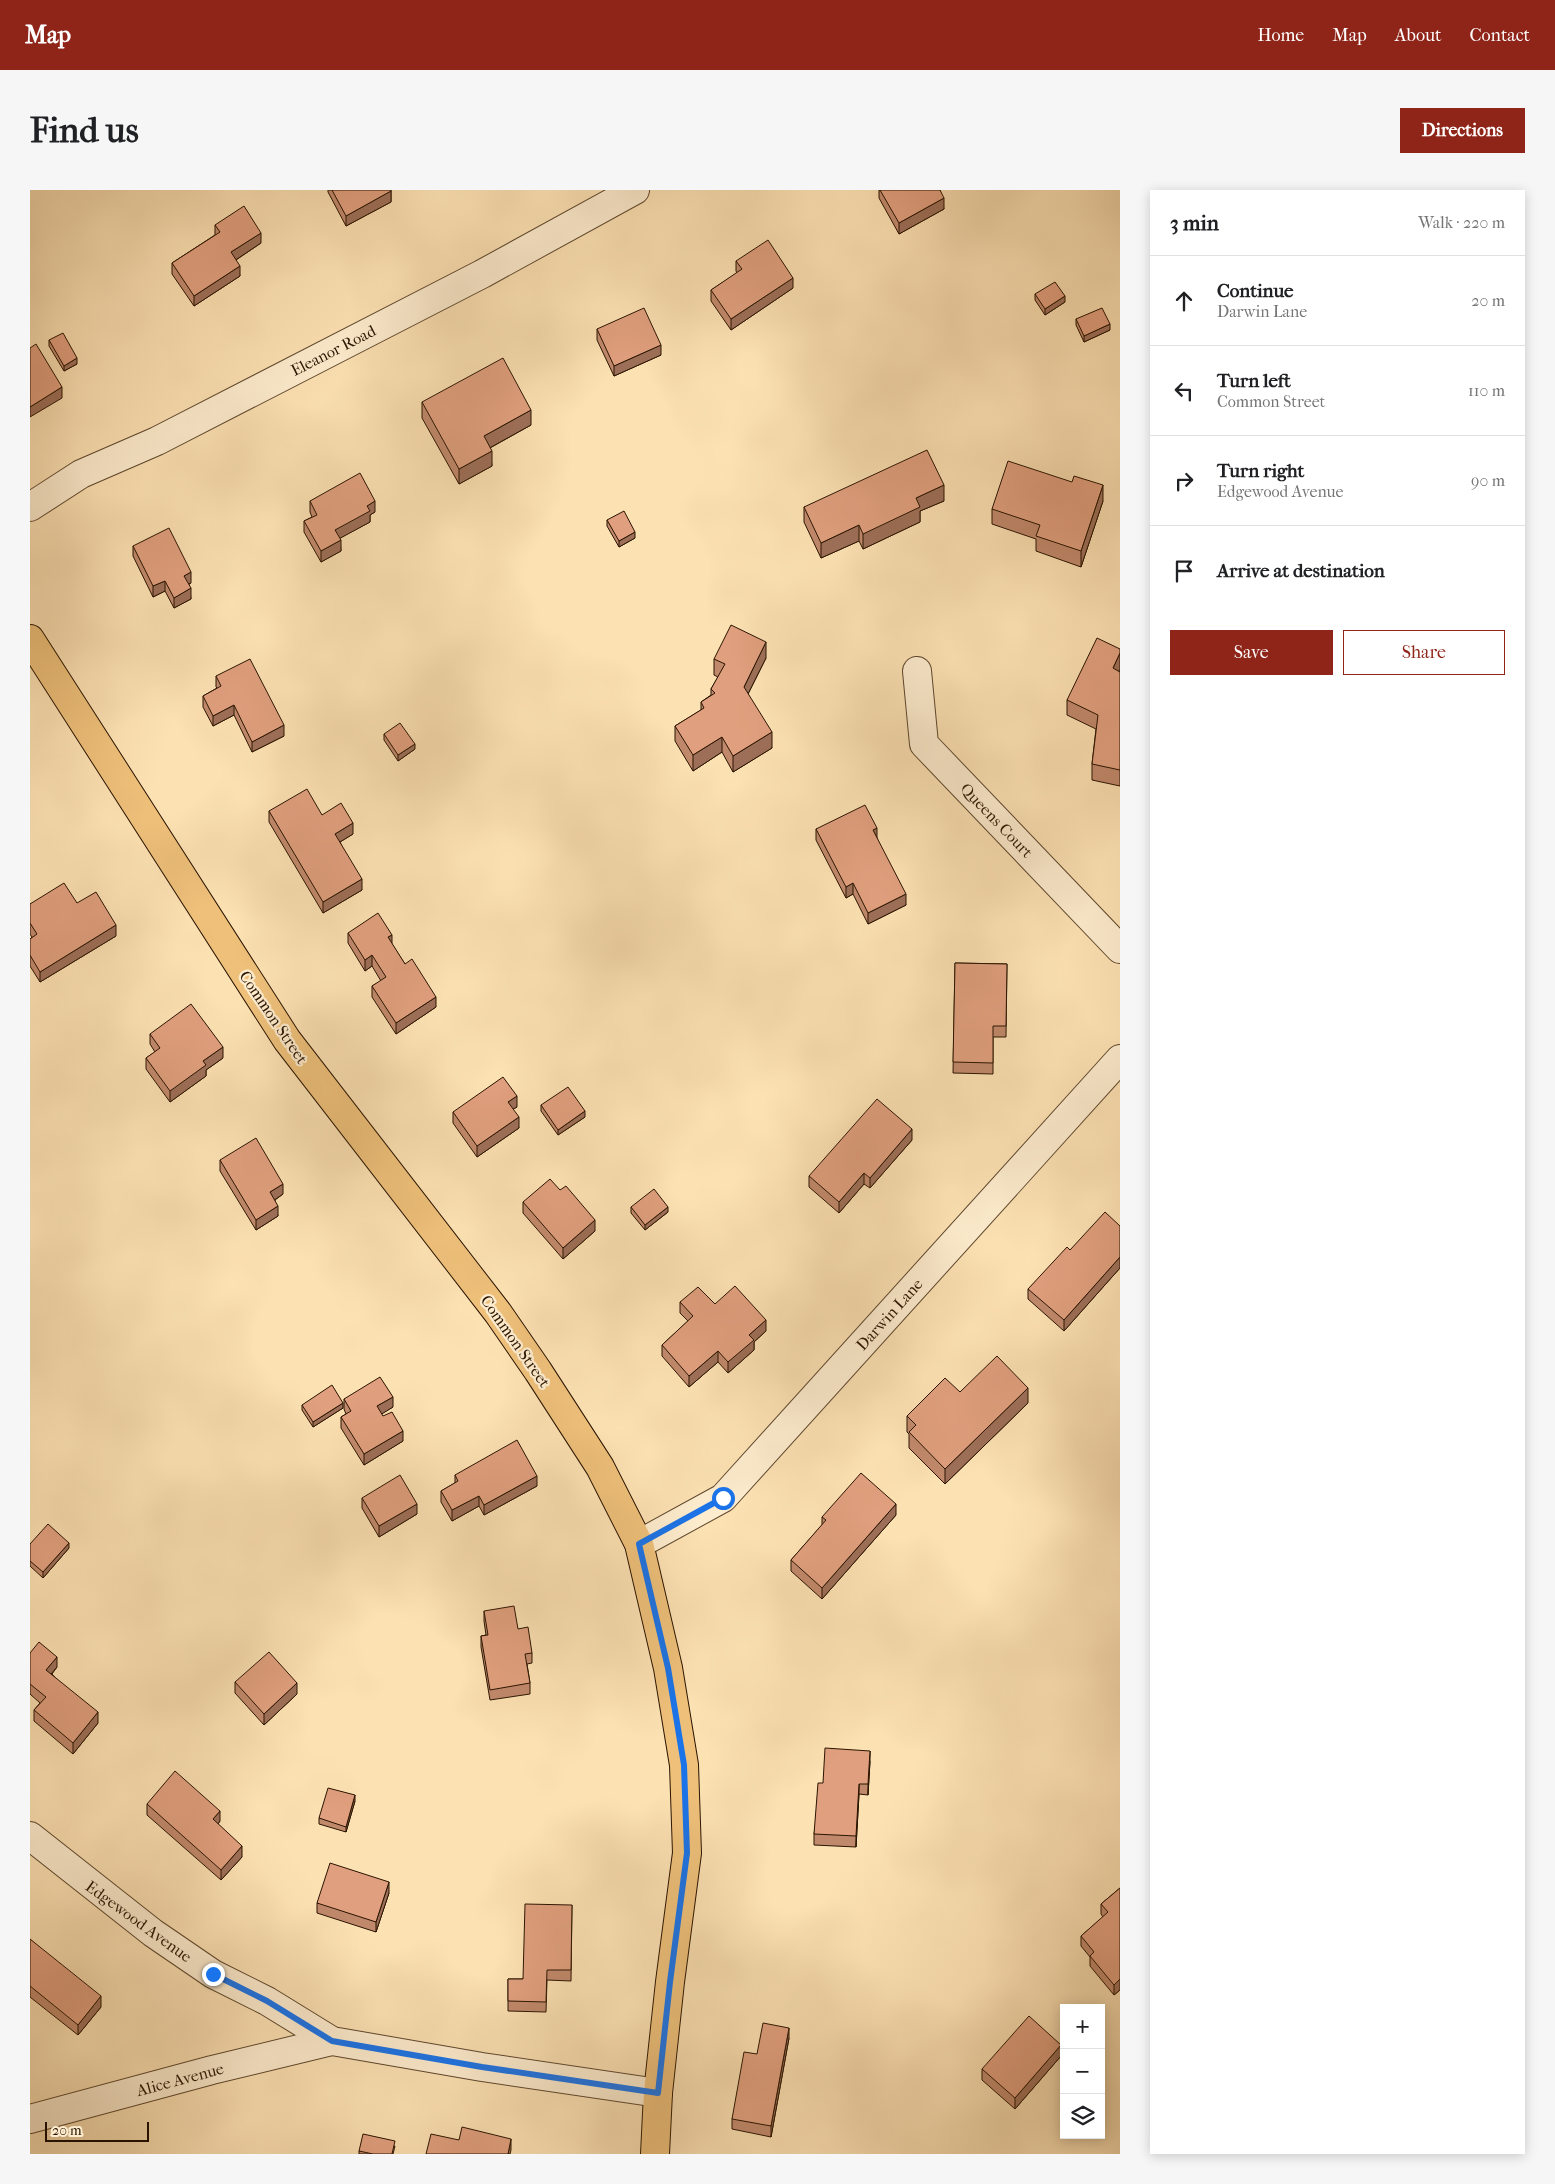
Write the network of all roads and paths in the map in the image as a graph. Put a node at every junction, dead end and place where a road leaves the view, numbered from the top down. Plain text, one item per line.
1 (634, 190) edge
2 (30, 507) edge
3 (30, 639) edge
4 (917, 671) dead end
5 (1120, 949) edge
6 (1120, 1059) edge
7 (639, 1544) junction
8 (30, 1836) edge
9 (332, 2041) junction
10 (658, 2093) junction
11 (30, 2120) edge
12 (654, 2154) edge

1 - 2 street, Eleanor Road
3 - 7 main road, Common Street
4 - 5 street, Queens Court
6 - 7 street, Darwin Lane
7 - 10 main road, Common Street
8 - 9 street, Edgewood Avenue
9 - 10 street, Edgewood Avenue
9 - 11 street, Alice Avenue
10 - 12 main road, Common Street

